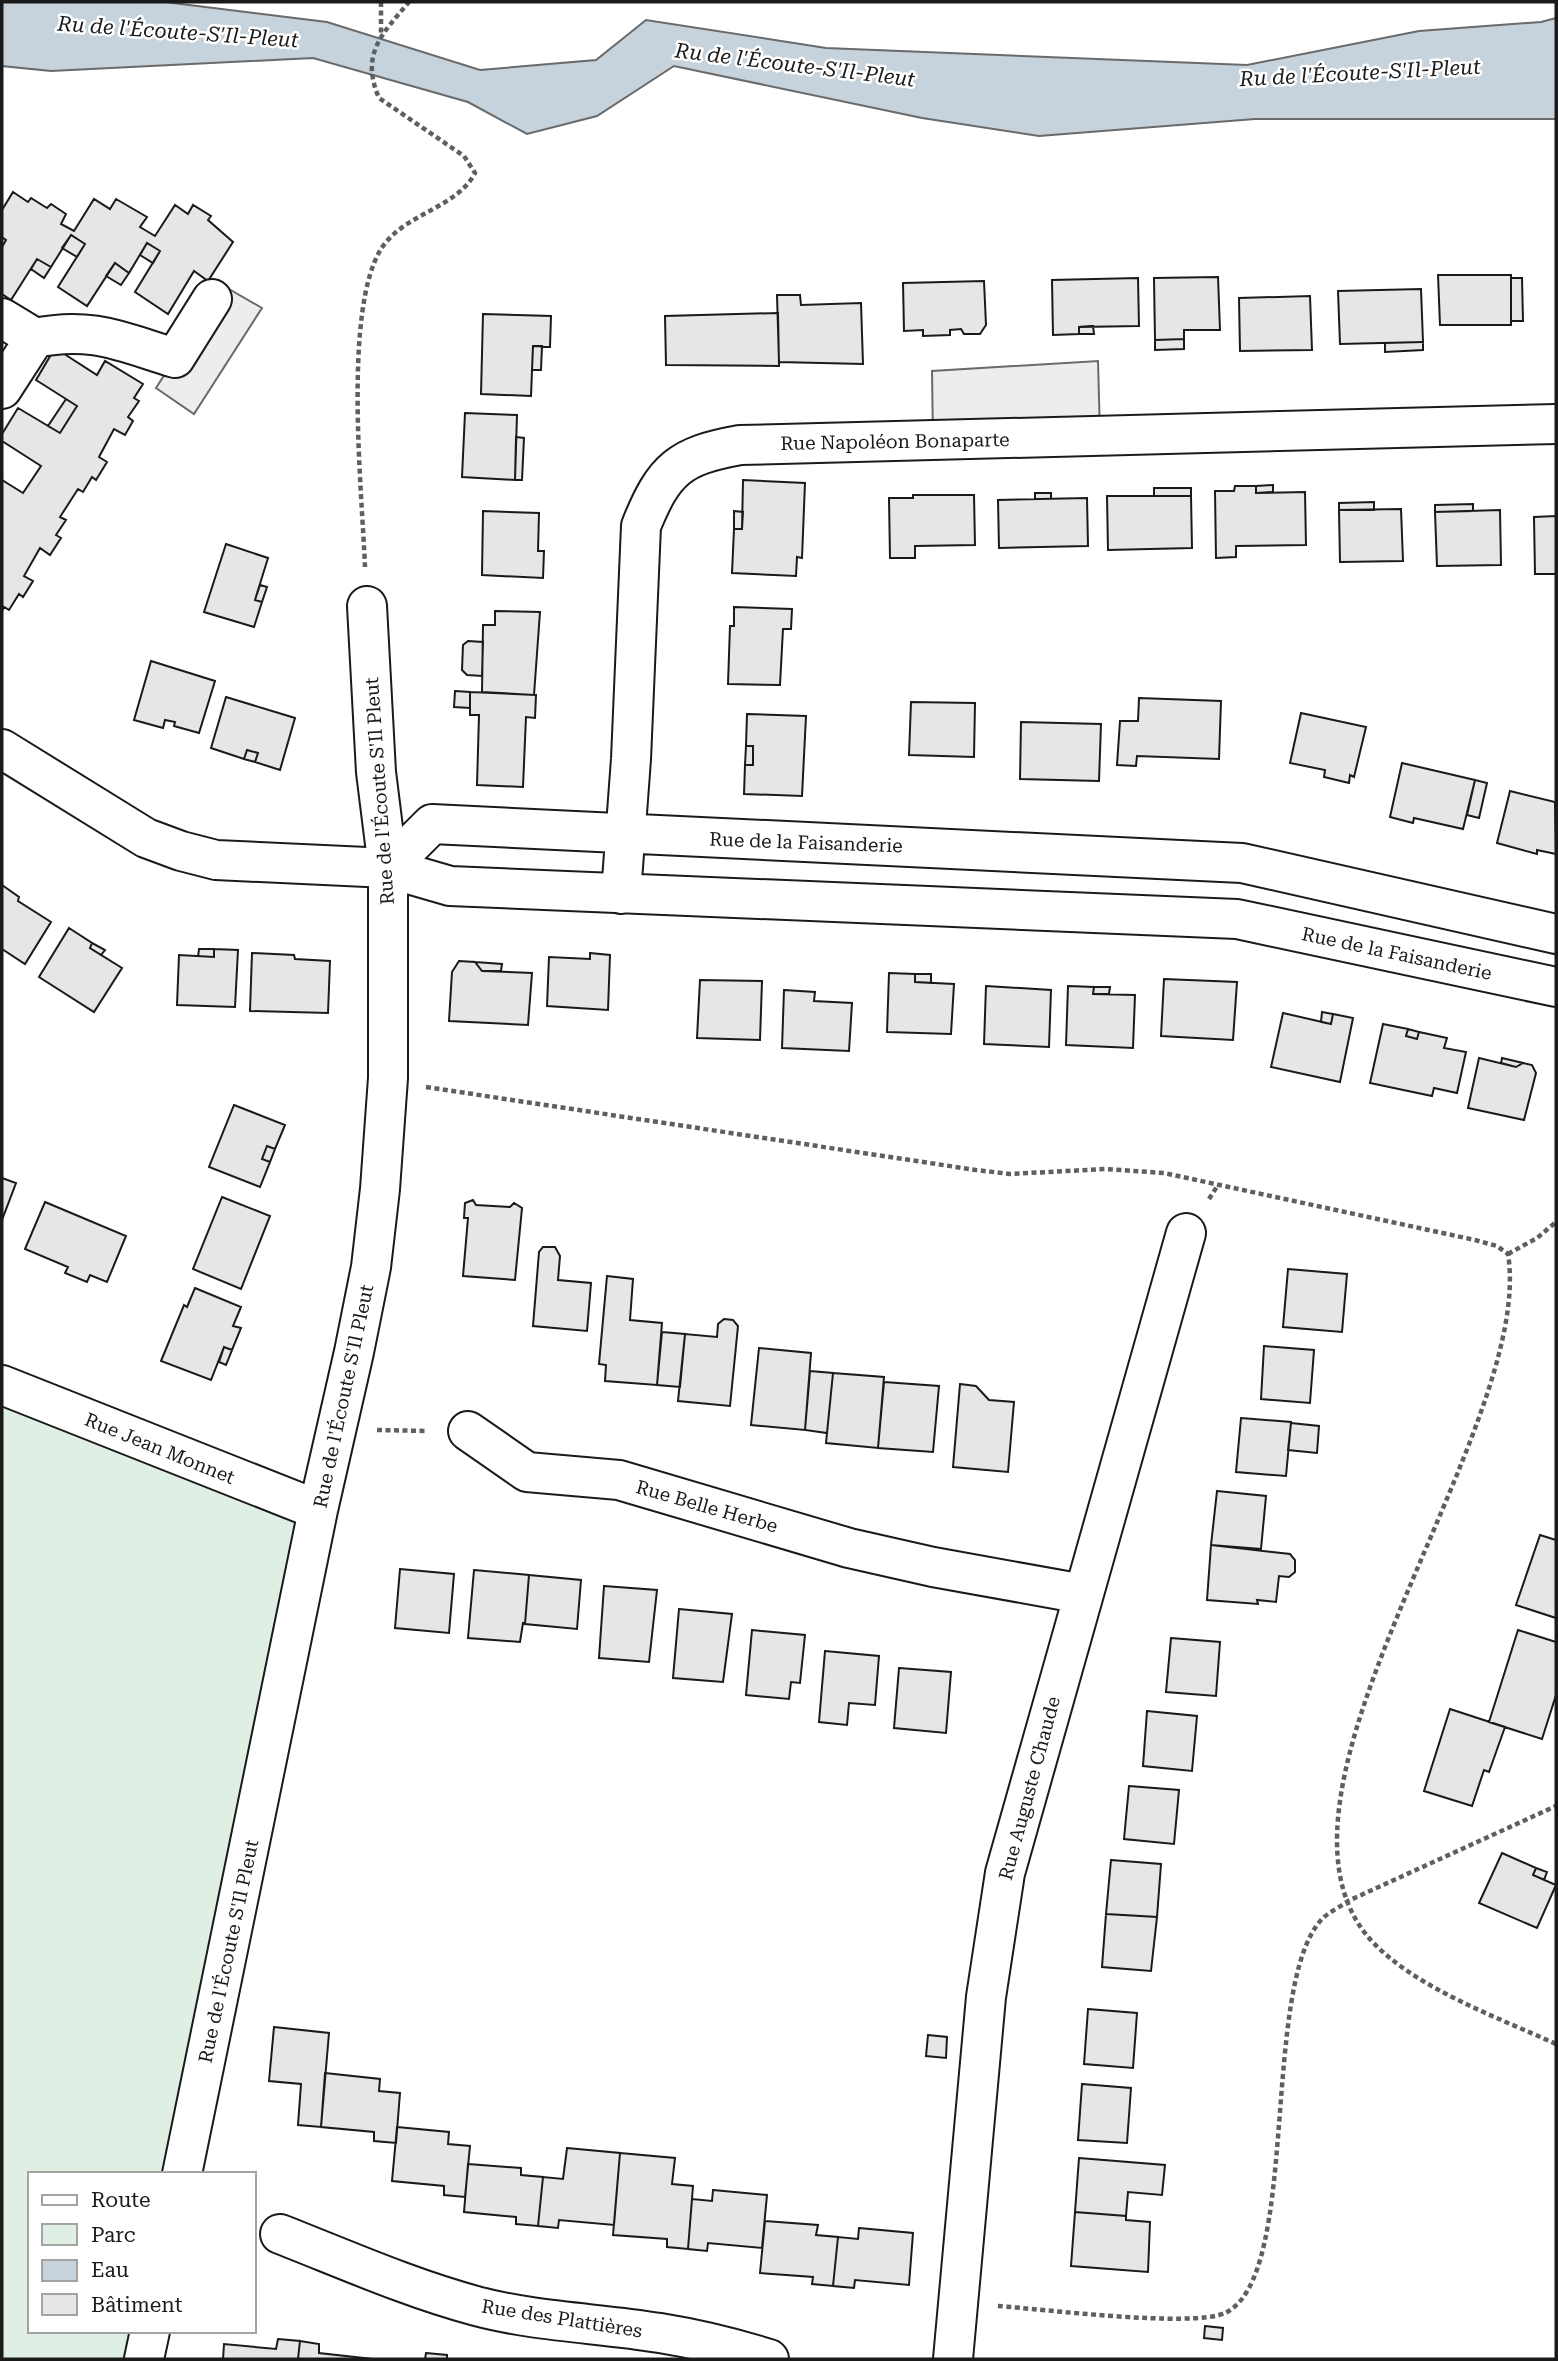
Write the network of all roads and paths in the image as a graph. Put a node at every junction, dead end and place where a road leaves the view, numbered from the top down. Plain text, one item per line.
1 (380, 2) edge
2 (409, 2) edge
3 (381, 34) junction
4 (212, 299) dead end
5 (2, 318) edge
6 (35, 338) junction
7 (2, 389) edge
8 (1556, 424) edge
9 (367, 606) joint
10 (2, 749) edge
11 (625, 834) junction
12 (1242, 863) junction
13 (388, 868) junction
14 (621, 894) junction
15 (1237, 919) junction
16 (1556, 934) edge
17 (1556, 987) edge
18 (388, 1078) junction
19 (1556, 1222) edge
20 (1186, 1233) dead end
21 (1508, 1254) junction
22 (2, 1385) edge
23 (337, 1430) junction
24 (468, 1431) joint
25 (318, 1510) junction
26 (1083, 1594) junction
27 (1556, 1806) edge
28 (1348, 1901) junction
29 (1556, 2044) edge
30 (182, 2172) edge
31 (280, 2234) dead end
32 (958, 2303) junction
33 (150, 2333) edge
34 (144, 2359) edge
35 (769, 2359) edge
36 (953, 2359) edge

1 - 3 path
2 - 3 path
3 - 9 path
4 - 6 street
5 - 6 street
6 - 7 street
8 - 11 street, Rue Napoléon Bonaparte
9 - 13 street, Rue de l'Écoute S'Il Pleut
10 - 13 street, Rue de la Faisanderie
11 - 12 street, Rue de la Faisanderie
11 - 13 street, Rue de la Faisanderie
11 - 14 street, Rue Napoléon Bonaparte
12 - 15 street
12 - 16 street, Rue de la Faisanderie
13 - 14 street, Rue de la Faisanderie
13 - 18 street, Rue de l'Écoute S'Il Pleut
14 - 15 street, Rue de la Faisanderie
15 - 17 street, Rue de la Faisanderie
18 - 21 path
18 - 23 street, Rue de l'Écoute S'Il Pleut
19 - 21 path
20 - 26 street, Rue Auguste Chaude
21 - 28 path
22 - 25 street, Rue Jean Monnet
23 - 24 path
23 - 25 street, Rue de l'Écoute S'Il Pleut
24 - 26 street, Rue Belle Herbe
25 - 30 street, Rue de l'Écoute S'Il Pleut
26 - 32 street, Rue Auguste Chaude
27 - 28 path
28 - 29 path
28 - 32 path
31 - 35 street, Rue des Plattières
32 - 36 street, Rue Auguste Chaude
33 - 34 street

